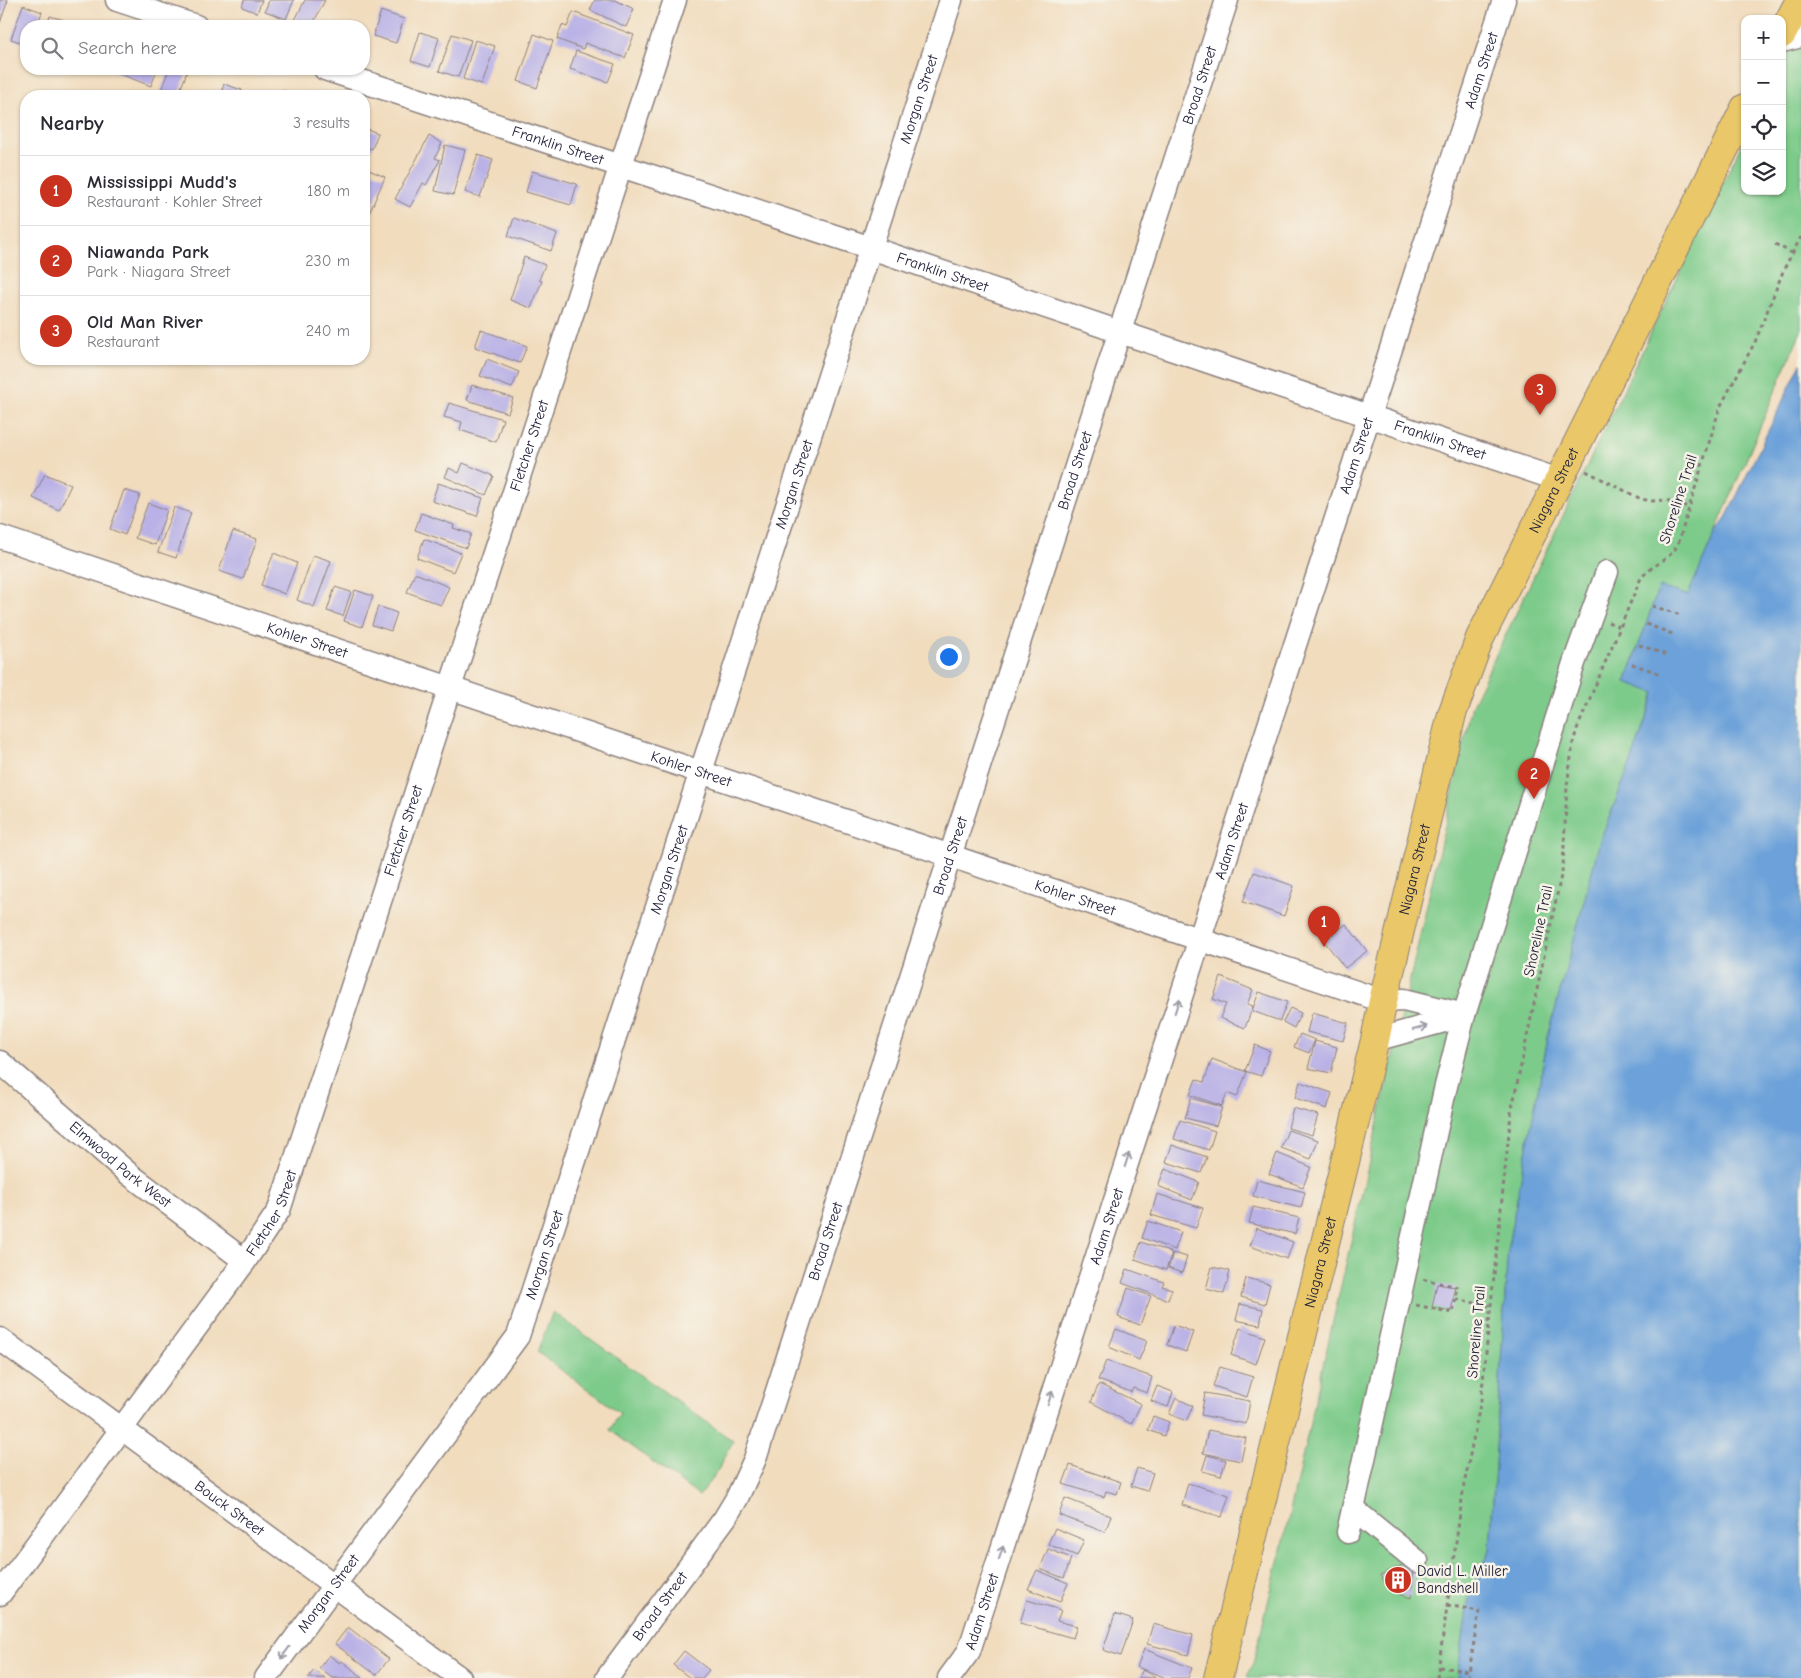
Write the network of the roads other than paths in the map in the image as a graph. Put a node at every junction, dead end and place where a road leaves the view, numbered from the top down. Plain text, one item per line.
1 (117, 0) edge
2 (675, 0) edge
3 (951, 0) edge
4 (1227, 0) edge
5 (1504, 0) edge
6 (1797, 2) edge
7 (178, 20) edge
8 (1786, 25) edge
9 (1801, 36) edge
10 (1786, 40) edge
11 (342, 75) edge
12 (1741, 116) edge
13 (621, 167) junction
14 (871, 248) junction
15 (1120, 331) junction
16 (1370, 414) junction
17 (1559, 480) junction
18 (0, 537) edge
19 (1607, 572) dead end
20 (451, 689) junction
21 (700, 773) junction
22 (950, 856) junction
23 (1199, 940) junction
24 (1383, 1001) junction
25 (1464, 1015) junction
26 (1376, 1040) junction
27 (0, 1062) edge
28 (245, 1261) junction
29 (0, 1339) edge
30 (122, 1428) junction
31 (1353, 1509) junction
32 (1348, 1532) dead end
33 (1418, 1561) dead end
34 (334, 1586) junction
35 (0, 1594) edge
36 (266, 1678) edge
37 (460, 1678) edge
38 (607, 1678) edge
39 (949, 1678) edge
40 (1218, 1678) edge

1 - 7 street
2 - 13 street, Fletcher Street
3 - 14 street, Morgan Street
4 - 15 street, Broad Street
5 - 16 street, Adam Street
6 - 8 main road
9 - 10 street
11 - 13 street, Franklin Street
12 - 17 main road, Niagara Street
13 - 14 street, Franklin Street
13 - 20 street, Fletcher Street
14 - 15 street, Franklin Street
14 - 21 street, Morgan Street
15 - 16 street, Franklin Street
15 - 22 street, Broad Street
16 - 17 street, Franklin Street
16 - 23 street, Adam Street
17 - 24 main road, Niagara Street
18 - 20 street, Kohler Street
19 - 25 street
20 - 21 street, Kohler Street
20 - 28 street, Fletcher Street
21 - 22 street, Kohler Street
21 - 34 street, Morgan Street
22 - 23 street, Kohler Street
22 - 38 street, Broad Street
23 - 24 street, Kohler Street
39 -> 23 street, Adam Street
24 - 25 street, Kohler Street
24 - 26 main road, Niagara Street
26 -> 25 street
25 - 31 street
26 - 40 main road, Niagara Street
27 - 28 street, Elmwood Park West
28 - 30 street, Fletcher Street
29 - 30 street, Bouck Street
30 - 34 street, Bouck Street
30 - 35 street, Fletcher Street
31 - 32 street
31 - 33 street
34 -> 36 street, Morgan Street
34 - 37 street, Bouck Street

